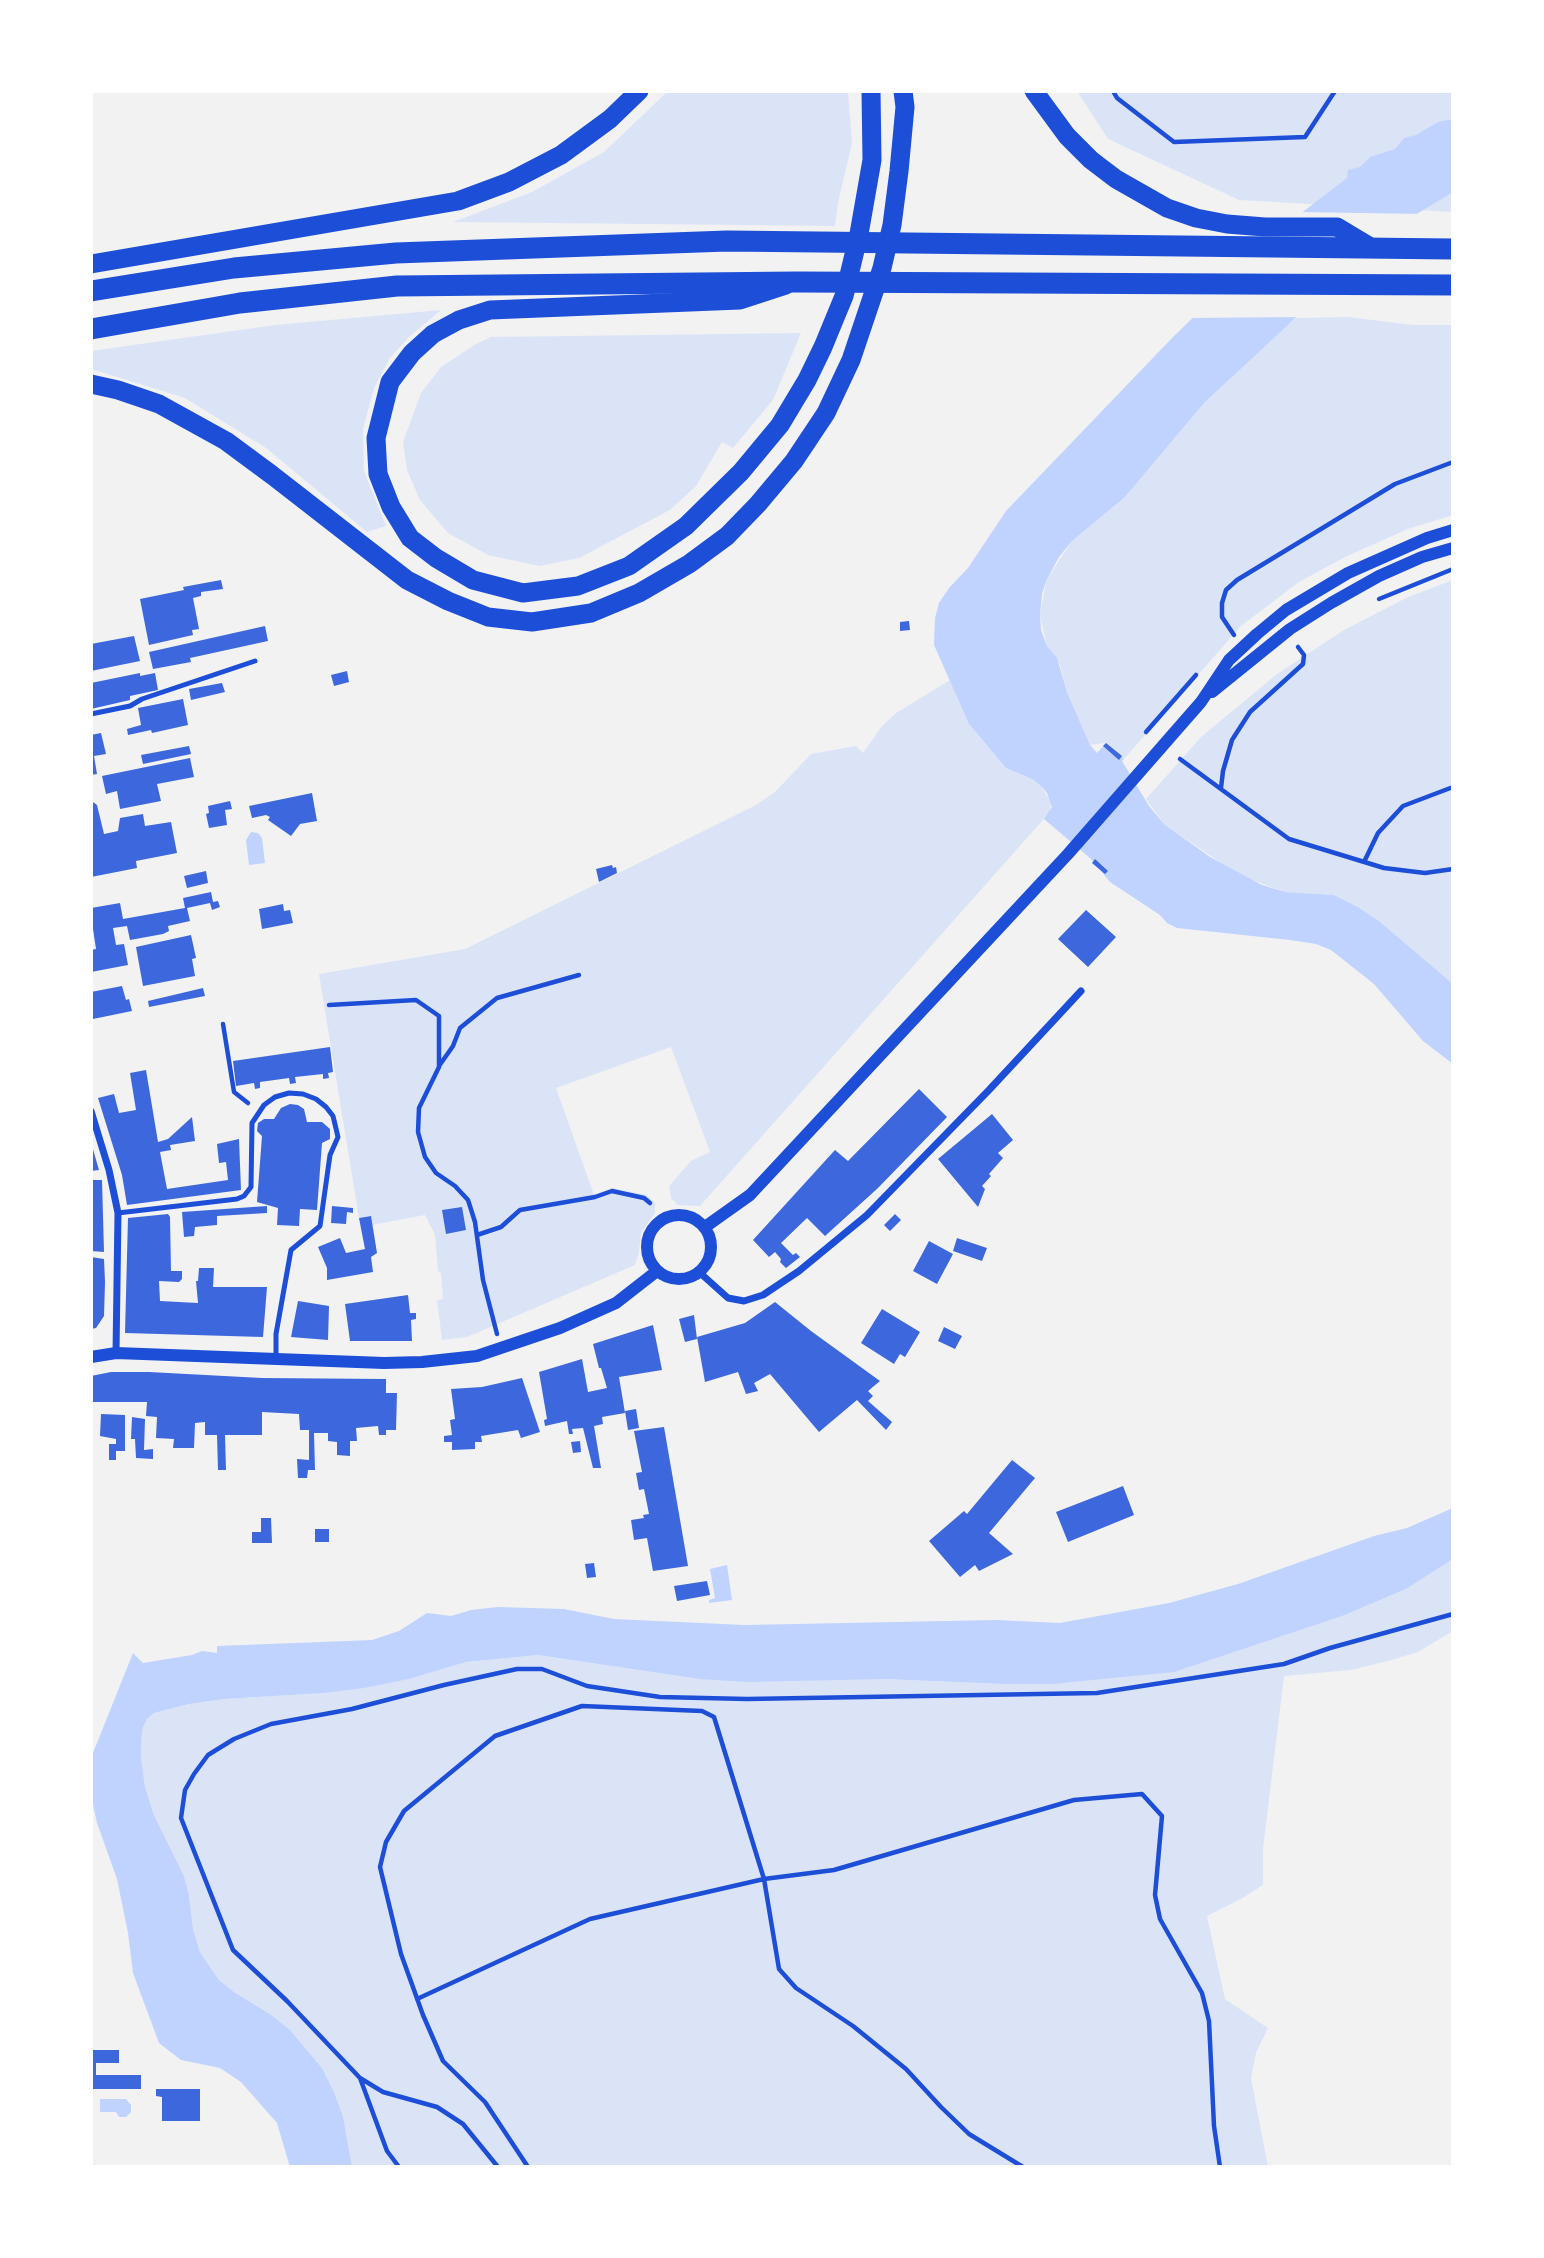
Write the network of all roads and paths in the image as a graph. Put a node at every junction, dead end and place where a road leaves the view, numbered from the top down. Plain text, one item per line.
1 (639, 91) edge
2 (871, 91) edge
3 (903, 91) edge
4 (1034, 91) edge
5 (1113, 91) edge
6 (1335, 91) edge
7 (1372, 248) junction
8 (1453, 249) edge
9 (91, 264) edge
10 (797, 282) junction
11 (1453, 285) edge
12 (91, 291) edge
13 (91, 329) edge
14 (91, 384) edge
15 (1453, 462) edge
16 (1453, 530) edge
17 (1453, 548) edge
18 (1453, 569) edge
19 (1372, 603) dead end
20 (1309, 640) dead end
21 (1225, 645) dead end
22 (1298, 647) junction
23 (1289, 653) dead end
24 (255, 661) dead end
25 (1197, 675) dead end
26 (1201, 702) junction
27 (91, 714) edge
28 (1146, 732) dead end
29 (1180, 759) dead end
30 (1453, 787) edge
31 (1221, 789) junction
32 (1364, 862) junction
33 (1453, 869) edge
34 (579, 975) dead end
35 (1081, 991) dead end
36 (329, 1005) dead end
37 (223, 1024) dead end
38 (439, 1067) junction
39 (242, 1098) dead end
40 (91, 1111) edge
41 (650, 1203) dead end
42 (118, 1213) junction
43 (705, 1227) junction
44 (477, 1235) junction
45 (657, 1271) junction
46 (699, 1272) junction
47 (501, 1349) junction
48 (116, 1353) junction
49 (91, 1357) edge
50 (276, 1360) junction
51 (1453, 1614) edge
52 (764, 1879) junction
53 (417, 1999) junction
54 (360, 2078) junction
55 (399, 2167) edge
56 (498, 2167) edge
57 (528, 2167) edge
58 (1023, 2167) edge
59 (1220, 2167) edge

1 - 9 highway
2 - 10 highway
3 - 14 highway
4 - 7 highway
5 - 6 path
7 - 8 highway
7 - 12 highway
10 - 11 highway
10 - 13 highway
15 - 21 path
16 - 26 street
17 - 26 street
18 - 19 path
20 - 22 path
22 - 23 path
22 - 31 path
24 - 27 lane
25 - 28 path
26 - 43 street
29 - 31 path
30 - 32 path
31 - 32 path
32 - 33 path
34 - 38 path
35 - 46 street
36 - 38 path
37 - 39 path
38 - 44 path
40 - 42 street
41 - 44 path
42 - 48 street
42 - 50 lane
43 - 45 street
43 - 46 street
44 - 47 path
45 - 46 street
45 - 47 street
47 - 50 street
48 - 49 street
48 - 50 street
51 - 54 path
52 - 53 path
52 - 53 path
52 - 58 path
52 - 59 path
53 - 57 path
54 - 55 path
54 - 56 path

